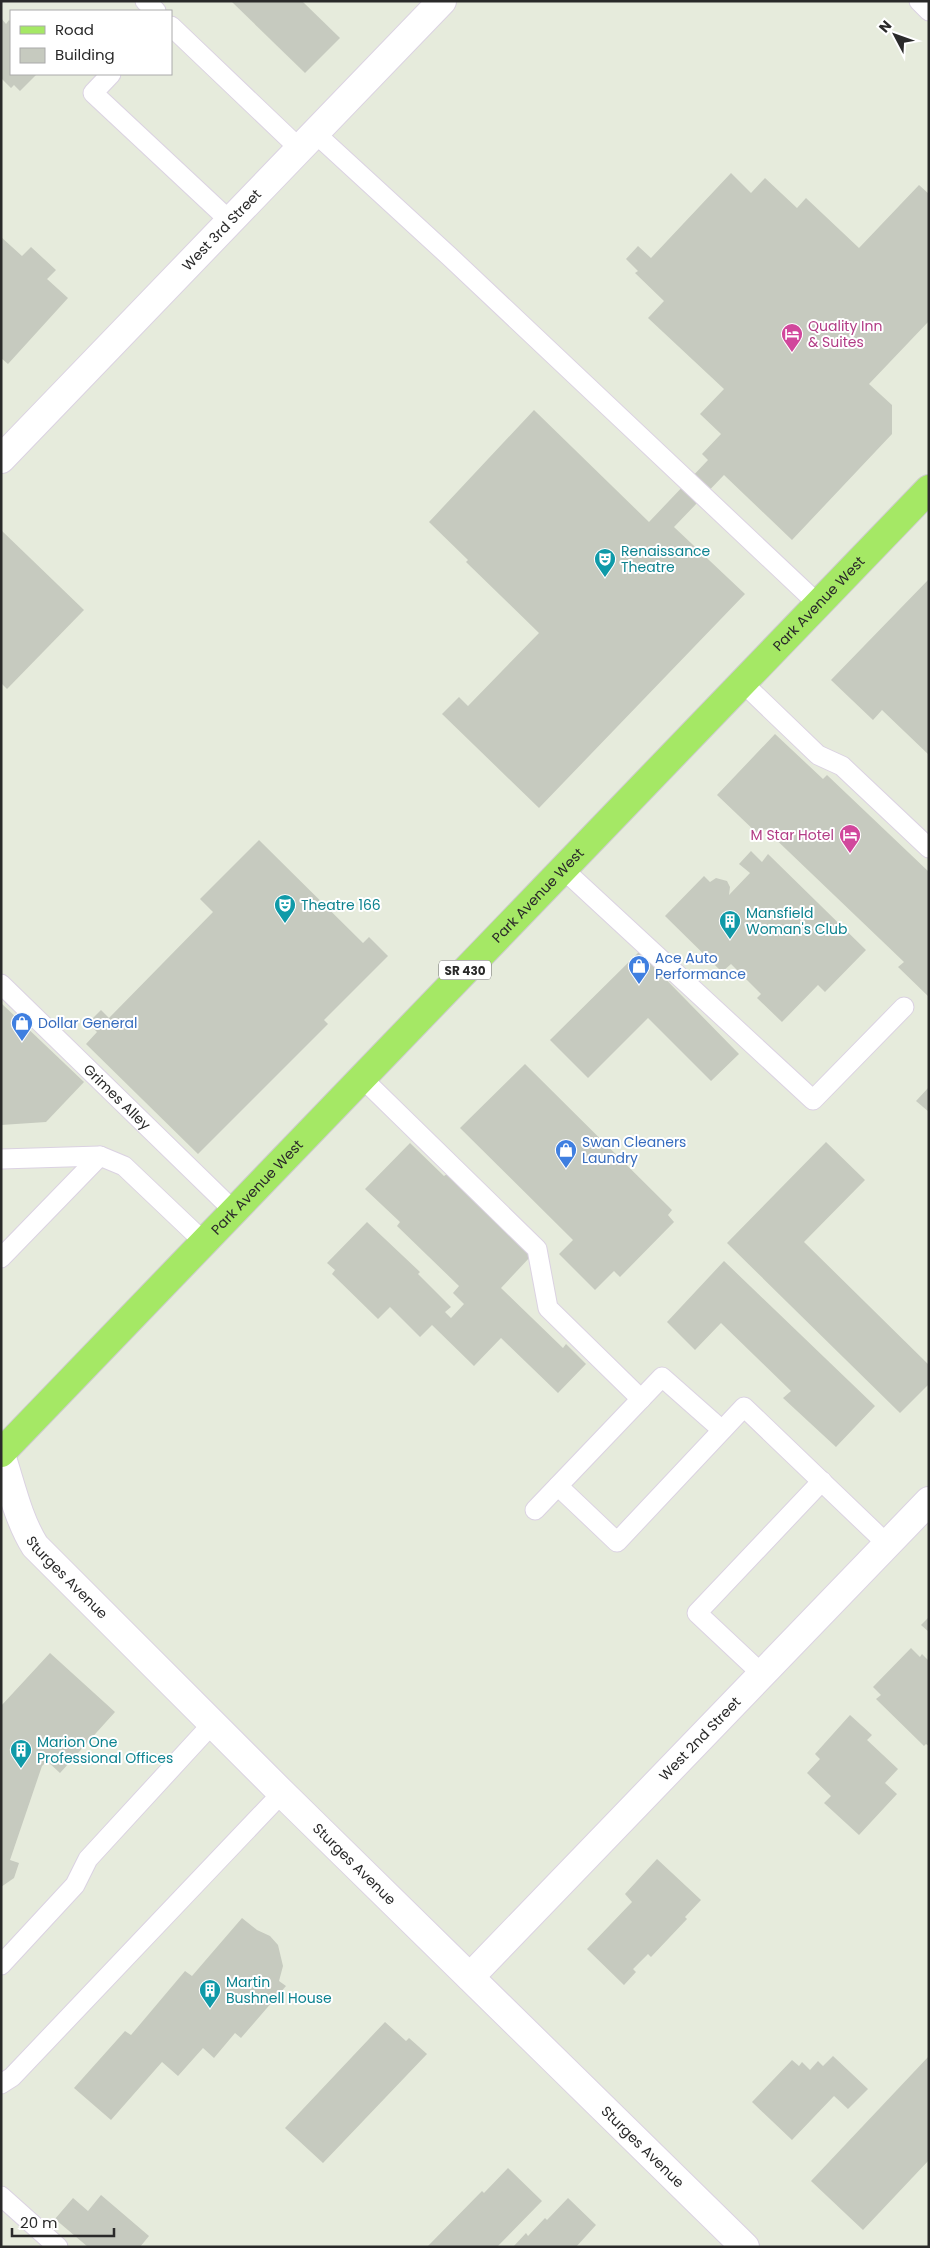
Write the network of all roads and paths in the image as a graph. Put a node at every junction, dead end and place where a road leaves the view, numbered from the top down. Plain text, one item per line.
1 (145, 1) edge
2 (442, 1) edge
3 (919, 1) edge
4 (155, 10) edge
5 (929, 11) edge
6 (172, 27) edge
7 (110, 75) edge
8 (308, 141) junction
9 (230, 221) junction
10 (1, 459) edge
11 (929, 489) edge
12 (818, 604) junction
13 (742, 682) junction
14 (929, 848) edge
15 (563, 869) junction
16 (1, 984) edge
17 (904, 1007) dead end
18 (362, 1077) junction
19 (100, 1156) junction
20 (1, 1159) edge
21 (234, 1211) junction
22 (204, 1242) junction
23 (1, 1258) edge
24 (641, 1399) junction
25 (722, 1430) junction
26 (1, 1454) edge
27 (822, 1481) junction
28 (558, 1486) junction
29 (929, 1501) edge
30 (535, 1510) dead end
31 (887, 1544) junction
32 (762, 1674) junction
33 (212, 1723) junction
34 (282, 1793) junction
35 (1, 1965) edge
36 (470, 1977) junction
37 (1, 2084) edge
38 (1, 2196) edge
39 (58, 2247) edge
40 (745, 2247) edge

1 - 4 lane
2 - 8 street, West 3rd Street
3 - 5 lane
6 - 8 lane
7 - 9 lane
8 - 9 street, West 3rd Street
8 - 12 lane
9 - 10 street, West 3rd Street
11 - 12 main road, Park Avenue West / SR 430
12 - 13 main road, Park Avenue West / SR 430
13 - 14 lane
13 - 15 main road, Park Avenue West / SR 430
15 - 17 lane
15 - 18 main road, Park Avenue West / SR 430
16 - 21 lane, Grimes Alley
18 - 21 main road, Park Avenue West / SR 430
18 - 24 lane
19 - 20 lane
19 - 22 lane
19 - 23 lane
21 - 22 main road, Park Avenue West / SR 430
22 - 26 main road, Park Avenue West / SR 430
24 - 25 lane
24 - 28 lane
25 - 27 lane
25 - 28 lane
26 - 33 street, Sturges Avenue
27 - 31 lane
27 - 32 lane
28 - 30 lane
29 - 31 street, West 2nd Street
31 - 32 street, West 2nd Street
32 - 36 street, West 2nd Street
33 - 34 street, Sturges Avenue
33 - 35 lane
34 - 36 street, Sturges Avenue
34 - 37 lane
36 - 40 street, Sturges Avenue
38 - 39 lane

